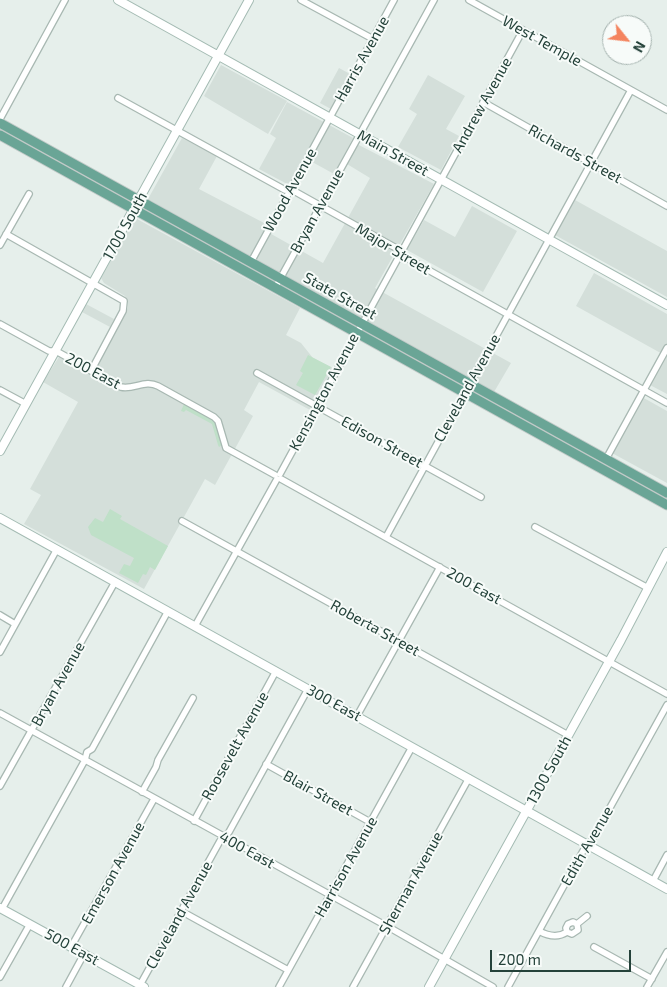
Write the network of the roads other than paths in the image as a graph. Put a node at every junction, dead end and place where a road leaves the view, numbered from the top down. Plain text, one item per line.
1 (65, 0) edge
2 (118, 0) edge
3 (249, 0) edge
4 (301, 0) edge
5 (394, 0) edge
6 (434, 0) edge
7 (469, 0) edge
8 (523, 30) junction
9 (372, 39) junction
10 (218, 56) junction
11 (631, 90) junction
12 (118, 98) dead end
13 (483, 102) junction
14 (667, 110) edge
15 (330, 118) junction
16 (0, 121) edge
17 (177, 131) junction
18 (360, 134) junction
19 (0, 135) edge
20 (591, 163) junction
21 (441, 179) junction
22 (290, 191) junction
23 (28, 194) dead end
24 (139, 200) junction
25 (320, 206) junction
26 (667, 206) edge
27 (134, 210) junction
28 (6, 234) junction
29 (549, 239) junction
30 (0, 245) edge
31 (400, 252) junction
32 (251, 262) junction
33 (280, 279) junction
34 (94, 283) junction
35 (275, 288) junction
36 (667, 305) edge
37 (508, 314) junction
38 (0, 324) edge
39 (361, 324) junction
40 (356, 333) junction
41 (667, 348) edge
42 (56, 351) junction
43 (91, 371) junction
44 (257, 373) dead end
45 (470, 384) junction
46 (0, 390) edge
47 (644, 390) junction
48 (465, 393) junction
49 (667, 403) edge
50 (26, 404) junction
51 (317, 406) junction
52 (0, 451) edge
53 (606, 460) junction
54 (425, 466) junction
55 (278, 477) junction
56 (667, 493) edge
57 (481, 497) dead end
58 (667, 505) edge
59 (0, 518) edge
60 (182, 521) dead end
61 (535, 527) dead end
62 (386, 537) junction
63 (57, 549) junction
64 (237, 552) junction
65 (667, 552) edge
66 (440, 567) junction
67 (115, 582) junction
68 (648, 588) junction
69 (168, 611) junction
70 (0, 615) edge
71 (16, 624) junction
72 (195, 626) junction
73 (399, 641) junction
74 (0, 652) edge
75 (609, 662) junction
76 (276, 671) junction
77 (308, 689) junction
78 (667, 694) edge
79 (194, 698) dead end
80 (667, 705) edge
81 (0, 713) edge
82 (357, 716) junction
83 (32, 731) junction
84 (568, 735) junction
85 (412, 747) junction
86 (85, 760) junction
87 (266, 764) junction
88 (469, 778) junction
89 (0, 786) edge
90 (142, 792) junction
91 (154, 798) junction
92 (526, 811) junction
93 (194, 820) junction
94 (370, 822) junction
95 (224, 837) junction
96 (588, 845) junction
97 (667, 855) edge
98 (652, 881) junction
99 (667, 889) edge
100 (330, 895) junction
101 (1, 908) edge
102 (182, 911) junction
103 (587, 916) dead end
104 (30, 924) junction
105 (387, 926) junction
106 (539, 931) junction
107 (71, 947) junction
108 (594, 947) dead end
109 (667, 952) edge
110 (84, 954) junction
111 (444, 960) junction
112 (288, 970) junction
113 (0, 977) edge
114 (652, 979) junction
115 (140, 986) edge
116 (66, 987) edge
117 (279, 987) edge
118 (353, 987) edge
119 (429, 987) edge
120 (493, 987) edge
121 (508, 987) edge
122 (647, 987) edge

1 - 16 street
2 - 10 street, Main Street
3 - 10 street, 1700 South
4 - 9 street
5 - 9 street, Harris Avenue
6 - 18 street, Bryan Avenue
7 - 8 street, West Temple
8 - 11 street, West Temple
8 - 13 street, Andrew Avenue
9 - 15 street, Harris Avenue
10 - 15 street, Main Street
10 - 17 street, 1700 South
11 - 14 street, West Temple
11 - 20 street, Cleveland Avenue
12 - 17 street, Major Street
13 - 20 street, Richards Street
13 - 21 street, Andrew Avenue
15 - 18 street, Main Street
15 - 22 street, Wood Avenue
16 - 24 main road, State Street
17 - 22 street, Major Street
17 - 24 street, 1700 South
18 - 21 street, Main Street
18 - 25 street, Bryan Avenue
19 - 27 main road, State Street
20 - 26 street, Richards Street
20 - 29 street, Cleveland Avenue
21 - 29 street, Main Street
21 - 31 street, Kensington Avenue
22 - 25 street, Major Street
22 - 32 street, Wood Avenue
23 - 28 street
24 - 27 street, 1700 South
24 - 32 main road, State Street
25 - 31 street, Major Street
25 - 33 street, Bryan Avenue
27 - 34 street, 1700 South
27 - 35 main road, State Street
28 - 30 street
28 - 34 street
29 - 36 street, Main Street
29 - 37 street, Cleveland Avenue
31 - 37 street, Major Street
31 - 39 street, Kensington Avenue
32 - 33 main road, State Street
33 - 35 street, Bryan Avenue
33 - 39 main road, State Street
34 - 42 street, 1700 South
34 - 43 street
35 - 40 main road, State Street
37 - 45 street, Cleveland Avenue
37 - 47 street, Major Street
38 - 42 street, 200 East
39 - 40 street, Kensington Avenue
39 - 45 main road, State Street
40 - 48 main road, State Street
40 - 51 street, Kensington Avenue
41 - 47 street
42 - 43 street, 200 East
42 - 50 street, 1700 South
43 - 55 street, 200 East
44 - 51 street, Edison Street
45 - 48 street, Cleveland Avenue
45 - 53 main road, State Street
46 - 50 street
47 - 49 street, Major Street
47 - 53 street
48 - 54 street, Cleveland Avenue
48 - 58 main road, State Street
50 - 52 street, 1700 South
51 - 54 street, Edison Street
51 - 55 street, Kensington Avenue
53 - 56 main road, State Street
54 - 57 street, Edison Street
54 - 62 street, Cleveland Avenue
55 - 62 street, 200 East
55 - 64 street, Kensington Avenue
59 - 63 street, 300 East
60 - 64 street, Roberta Street
61 - 68 street
62 - 66 street, 200 East
63 - 67 street, 300 East
63 - 71 street
64 - 72 street, Kensington Avenue
64 - 73 street, Roberta Street
65 - 68 street, 1300 South
66 - 73 street
66 - 75 street, 200 East
67 - 69 street, 300 East
67 - 83 street, Bryan Avenue
68 - 75 street, 1300 South
69 - 72 street, 300 East
69 - 86 street
70 - 71 street
71 - 74 street
72 - 76 street, 300 East
73 - 82 street
73 - 84 street, Roberta Street
75 - 78 street, 200 East
75 - 84 street, 1300 South
76 - 77 street, 300 East
76 - 93 street, Roosevelt Avenue
77 - 82 street, 300 East
77 - 87 street, Cleveland Avenue
79 - 90 street
80 - 96 street, Edith Avenue
81 - 83 street, 400 East
82 - 85 street, 300 East
83 - 86 street, 400 East
83 - 89 street, Bryan Avenue
84 - 92 street, 1300 South
85 - 88 street, 300 East
85 - 94 street, Harrison Avenue
86 - 90 street, 400 East
86 - 101 street
87 - 94 street, Blair Street
87 - 95 street, Cleveland Avenue
88 - 92 street, 300 East
88 - 105 street, Sherman Avenue
90 - 91 street, 400 East
91 - 93 street, 400 East
91 - 107 street, Emerson Avenue
92 - 96 street, 300 East
92 - 111 street, 1300 South
93 - 95 street, 400 East
94 - 100 street, Harrison Avenue
95 - 100 street, 400 East
95 - 102 street, Cleveland Avenue
96 - 98 street, 300 East
96 - 106 street, Edith Avenue
97 - 98 street
98 - 99 street, 300 East
100 - 105 street, 400 East
100 - 112 street, Harrison Avenue
101 - 104 street, 500 East
102 - 112 street
102 - 115 street, Cleveland Avenue
103 - 106 street
104 - 107 street, 500 East
104 - 113 street
105 - 111 street, 400 East
105 - 118 street, Sherman Avenue
106 - 121 street, Edith Avenue
107 - 110 street, 500 East
108 - 114 street
109 - 114 street
110 - 115 street, 500 East
110 - 116 street
111 - 119 street, 1300 South
111 - 120 street, 400 East
112 - 117 street, Harrison Avenue
114 - 122 street

